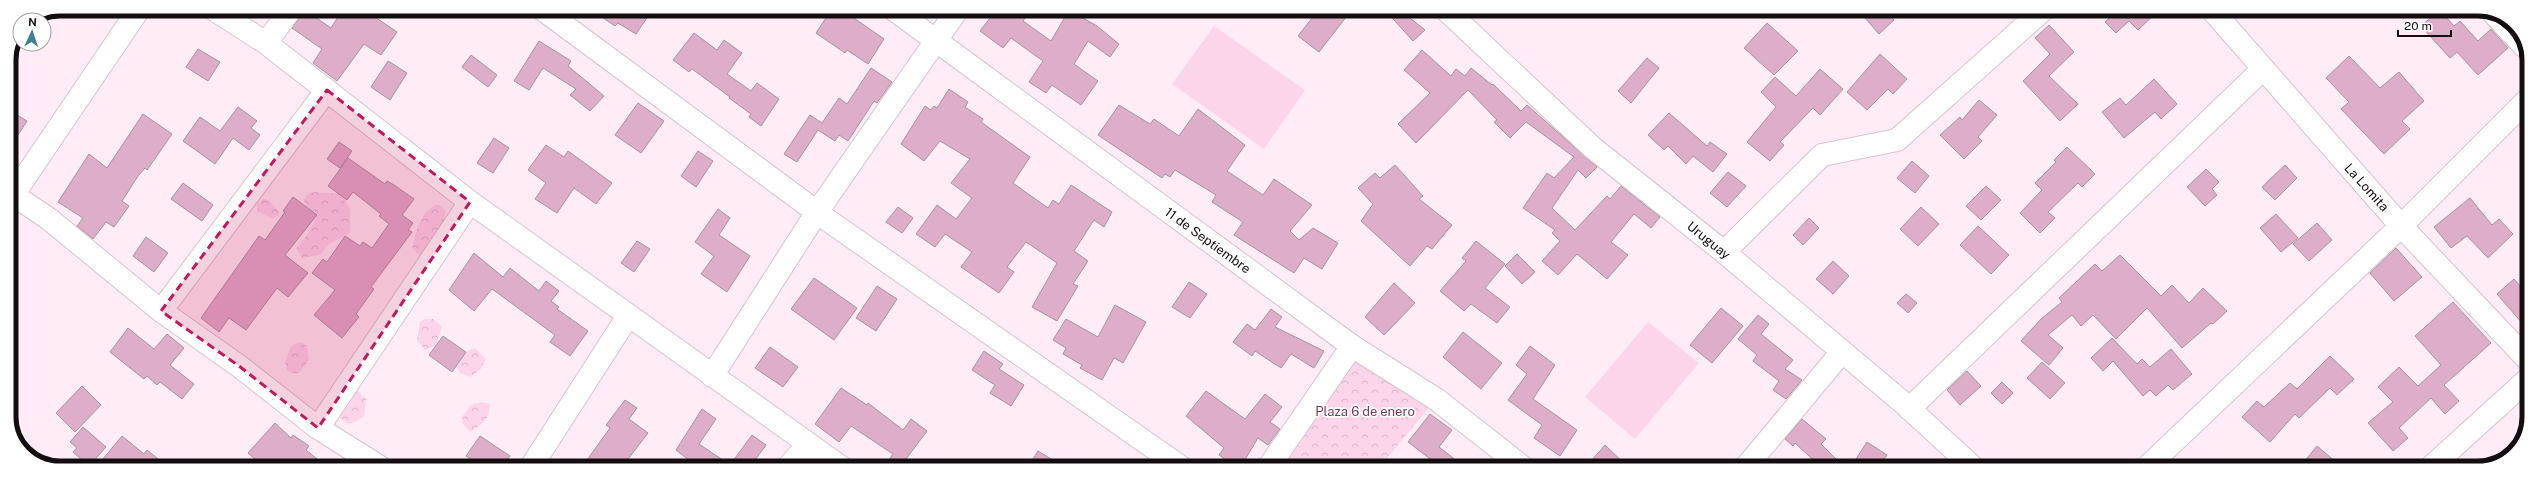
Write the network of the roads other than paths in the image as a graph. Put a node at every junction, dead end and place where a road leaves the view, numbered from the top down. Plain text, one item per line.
1 (134, 16) edge
2 (224, 16) edge
3 (285, 16) edge
4 (551, 16) edge
5 (903, 16) edge
6 (953, 16) edge
7 (1452, 16) edge
8 (2031, 16) edge
9 (2217, 16) edge
10 (2505, 25) edge
11 (2516, 37) edge
12 (936, 40) junction
13 (266, 43) junction
14 (2262, 69) junction
15 (328, 90) junction
16 (2522, 105) edge
17 (16, 187) edge
18 (16, 197) edge
19 (470, 202) junction
20 (816, 212) junction
21 (2401, 226) junction
22 (1724, 252) junction
23 (161, 311) junction
24 (628, 316) junction
25 (1352, 346) junction
26 (1842, 353) junction
27 (2522, 354) edge
28 (712, 376) junction
29 (2522, 384) edge
30 (1909, 409) junction
31 (318, 428) junction
32 (808, 444) junction
33 (370, 461) edge
34 (535, 461) edge
35 (793, 461) edge
36 (832, 461) edge
37 (1171, 461) edge
38 (1273, 461) edge
39 (1515, 461) edge
40 (1751, 461) edge
41 (1966, 461) edge
42 (2153, 461) edge
43 (2438, 461) edge

1 - 17 street
2 - 13 street
3 - 13 street
4 - 20 street
5 - 12 street, 11 de Septiembre
6 - 12 street
7 - 22 street, Uruguay
8 - 22 street
9 - 14 street, La Lomita
10 - 11 street
12 - 20 street
12 - 25 street, 11 de Septiembre
13 - 15 street
14 - 21 street, La Lomita
14 - 30 street
15 - 19 street
15 - 23 street
16 - 21 street
18 - 23 street
19 - 24 street
19 - 31 street
20 - 28 street
20 - 37 street
21 - 27 street, La Lomita
21 - 42 street
22 - 26 street, Uruguay
23 - 31 street
24 - 28 street
24 - 34 street
25 - 38 street
25 - 39 street, 11 de Septiembre
26 - 30 street, Uruguay
26 - 40 street
28 - 32 street
29 - 43 street
30 - 41 street, Uruguay
31 - 33 street
32 - 35 street
32 - 36 street

